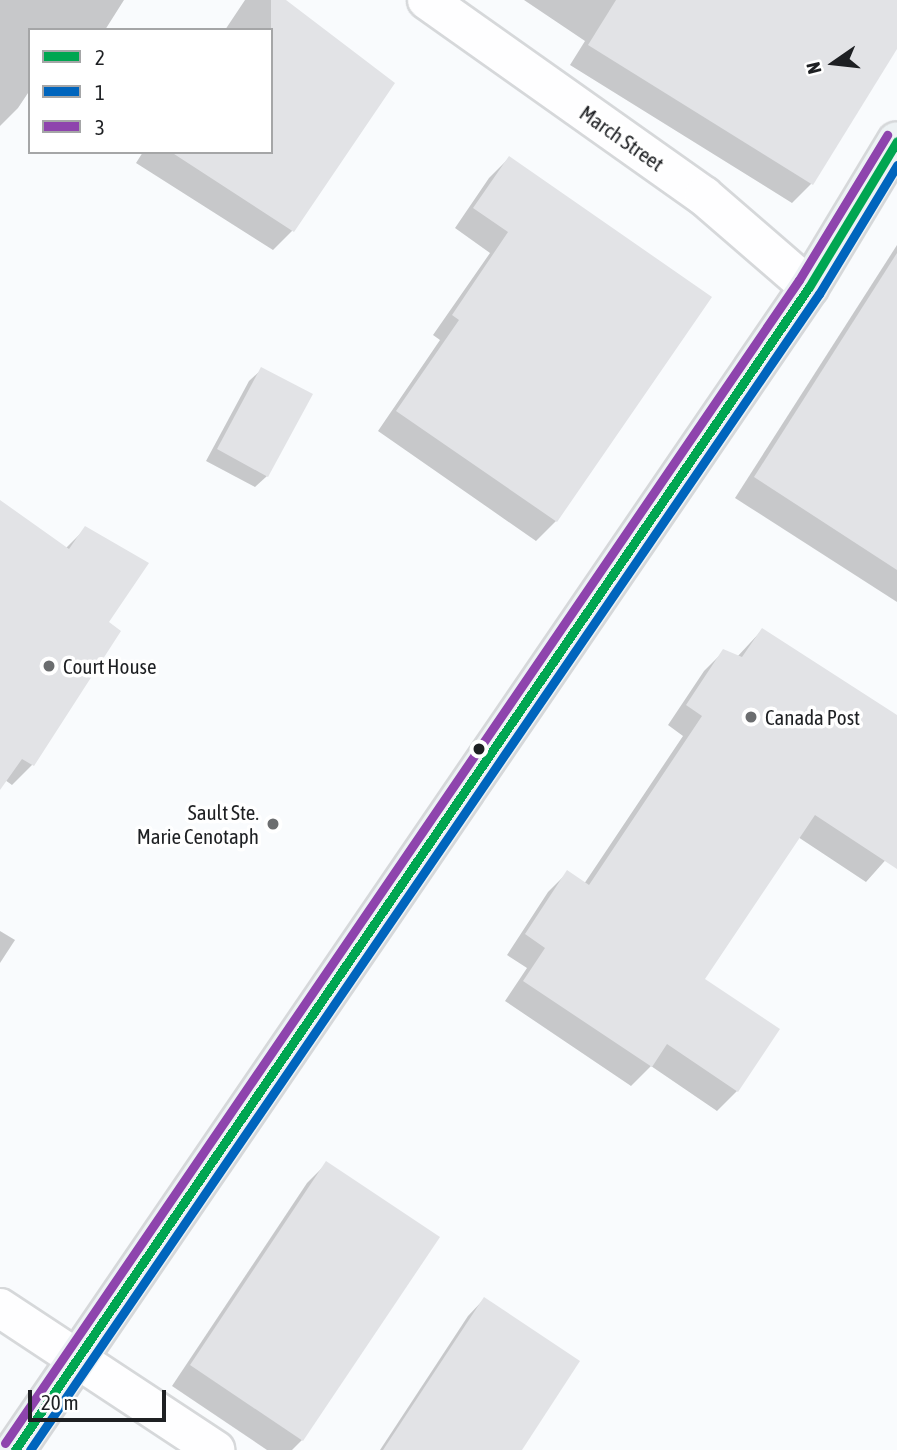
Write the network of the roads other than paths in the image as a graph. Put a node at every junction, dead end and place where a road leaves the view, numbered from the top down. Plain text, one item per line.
1 (427, 0) edge
2 (897, 141) edge
3 (809, 287) junction
4 (0, 1308) edge
5 (77, 1357) junction
6 (15, 1450) edge
7 (215, 1450) edge

1 - 3 street, March Street
2 - 3 main road
3 - 5 main road
4 - 5 street
5 - 6 main road
5 - 7 street

